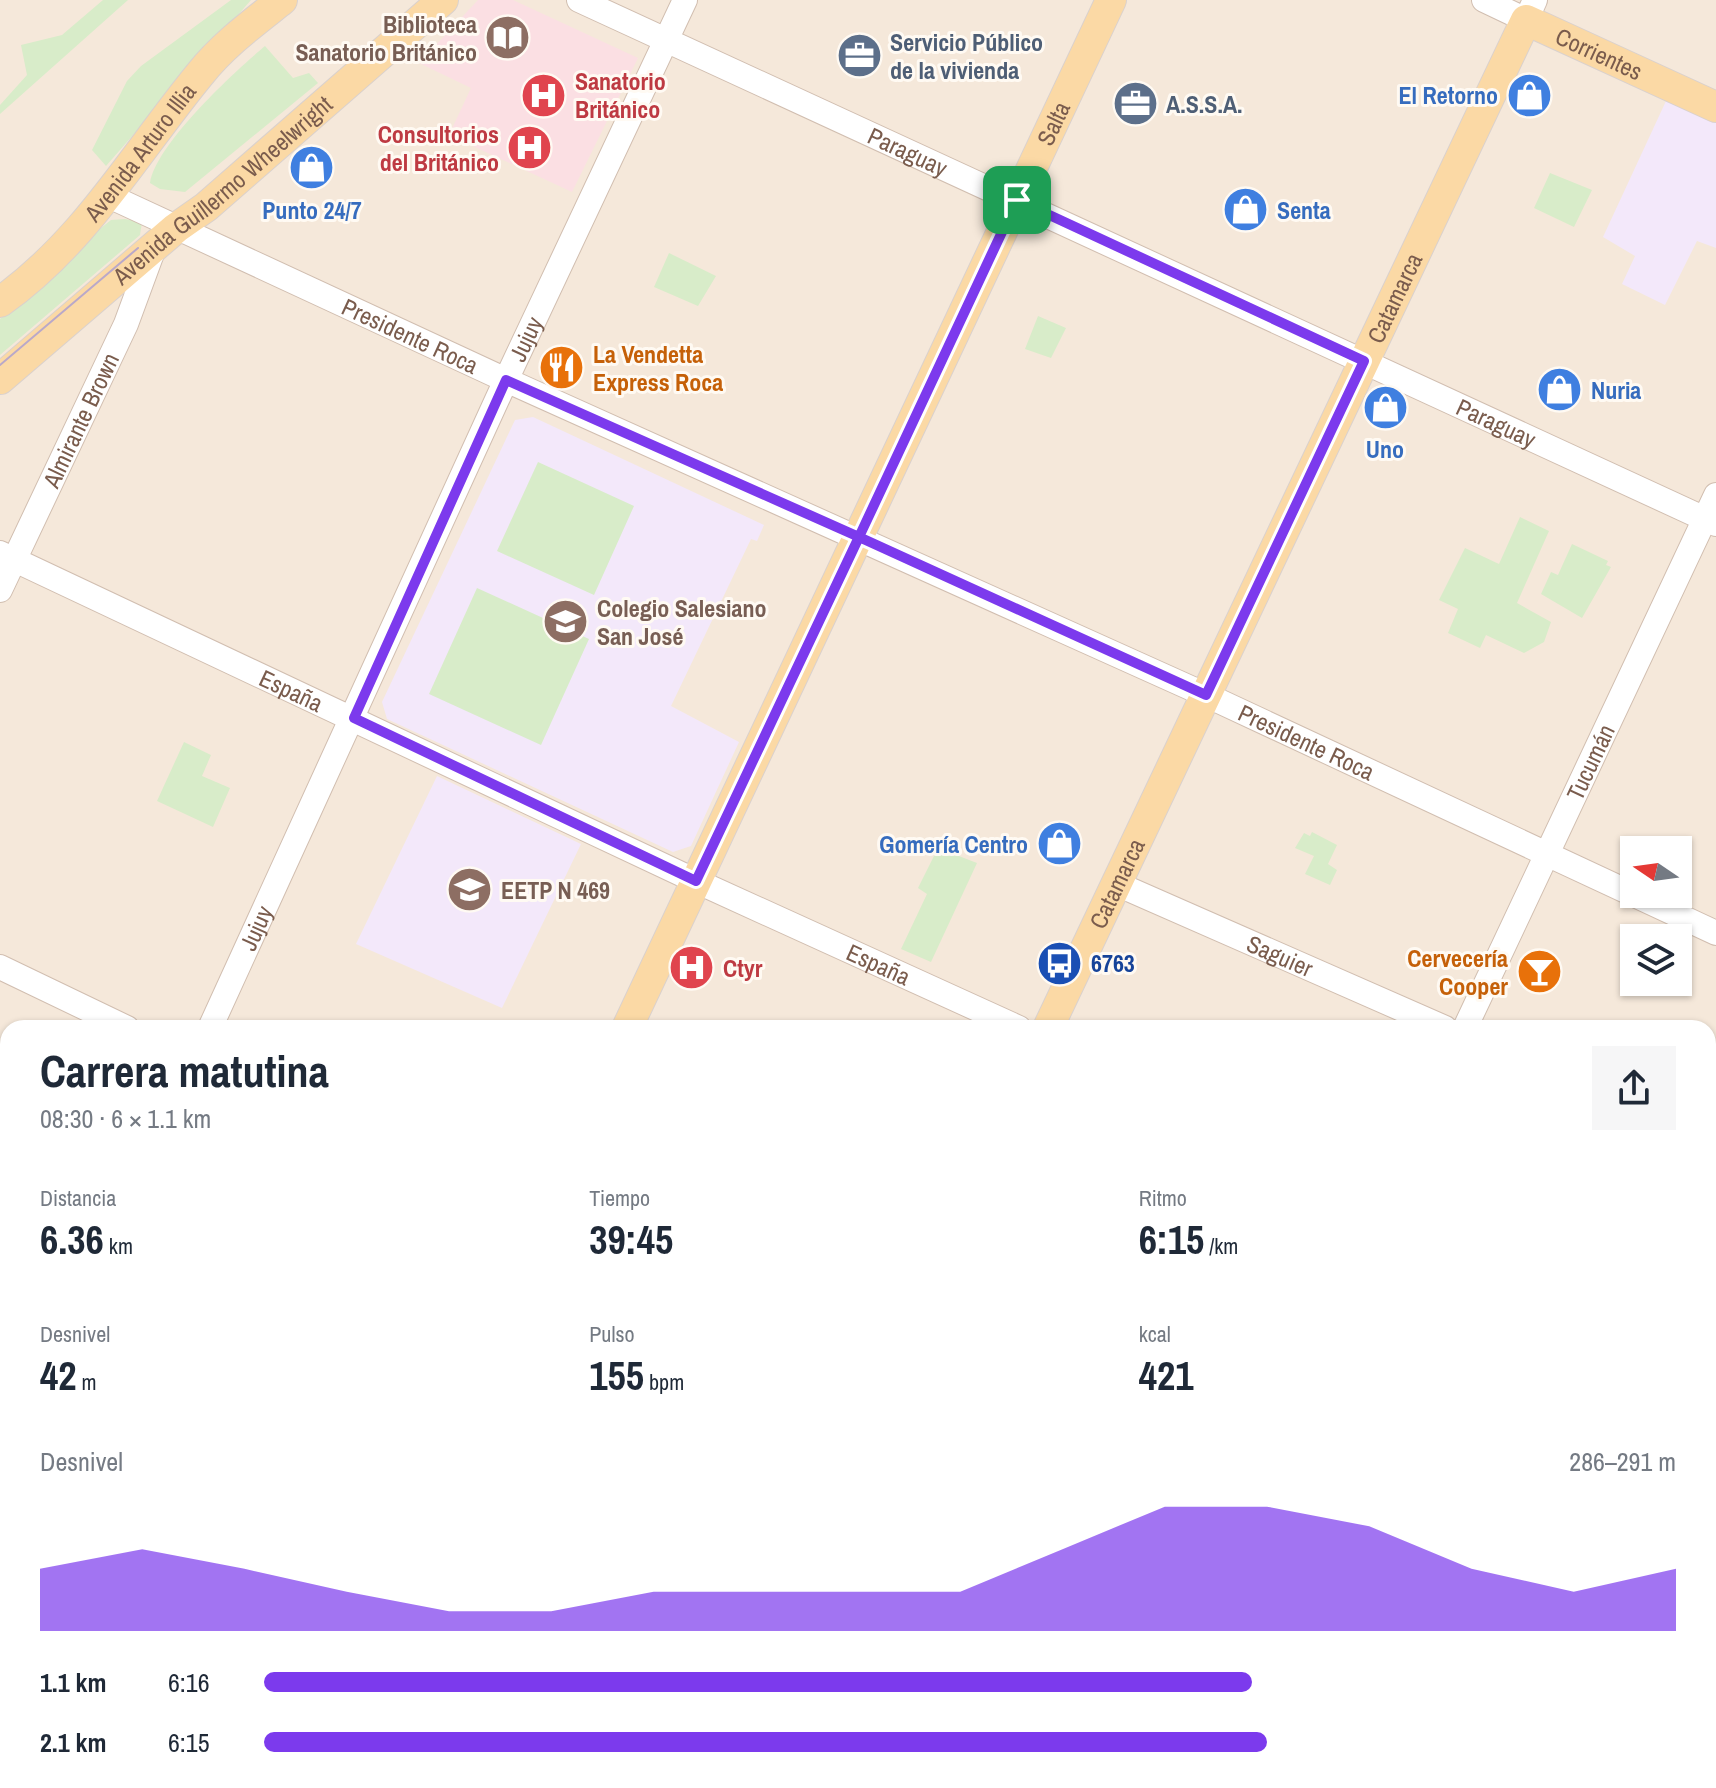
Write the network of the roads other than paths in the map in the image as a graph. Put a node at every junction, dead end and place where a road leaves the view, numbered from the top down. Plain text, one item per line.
1 (282, 0) edge
2 (443, 0) edge
3 (579, 0) edge
4 (685, 0) edge
5 (1111, 0) edge
6 (1484, 0) edge
7 (1531, 10) edge
8 (667, 39) junction
9 (1716, 107) edge
10 (109, 196) junction
11 (1017, 200) junction
12 (165, 238) junction
13 (0, 302) edge
14 (1364, 361) junction
15 (0, 379) edge
16 (506, 380) junction
17 (1716, 495) edge
18 (1710, 522) edge
19 (859, 537) junction
20 (7, 556) edge
21 (0, 590) edge
22 (1206, 695) junction
23 (354, 718) junction
24 (1547, 854) junction
25 (696, 881) junction
26 (1117, 884) junction
27 (1716, 933) edge
28 (0, 967) edge
29 (110, 1020) edge
30 (214, 1020) edge
31 (631, 1020) edge
32 (1001, 1020) edge
33 (1052, 1020) edge
34 (1427, 1020) edge
35 (1469, 1020) edge

1 - 10 main road, Avenida Arturo Illia
2 - 12 main road, Avenida Guillermo Wheelwright
3 - 8 street, Paraguay
4 - 8 street, Jujuy
5 - 11 main road, Salta
6 - 7 street, Corrientes
7 - 9 main road, Corrientes
7 - 14 main road, Catamarca
8 - 11 street, Paraguay
8 - 16 street, Jujuy
10 - 12 street, Presidente Roca
10 - 13 main road, Avenida Arturo Illia
11 - 14 street, Paraguay
11 - 19 main road, Salta
12 - 15 main road, Avenida Guillermo Wheelwright
12 - 16 street, Presidente Roca
12 - 20 street, Almirante Brown
14 - 18 street, Paraguay
14 - 22 main road, Catamarca
16 - 19 street, Presidente Roca
16 - 23 street, Jujuy
17 - 18 street, Tucumán
18 - 24 street, Tucumán
19 - 22 street, Presidente Roca
19 - 25 main road, Salta
20 - 21 street, Almirante Brown
20 - 23 street, España
22 - 24 street, Presidente Roca
22 - 26 main road, Catamarca
23 - 25 street, España
23 - 30 street, Jujuy
24 - 27 street, Presidente Roca
24 - 35 street, Tucumán
25 - 31 main road, Salta
25 - 32 street, España
26 - 33 main road, Catamarca
26 - 34 street, Saguier
28 - 29 street

